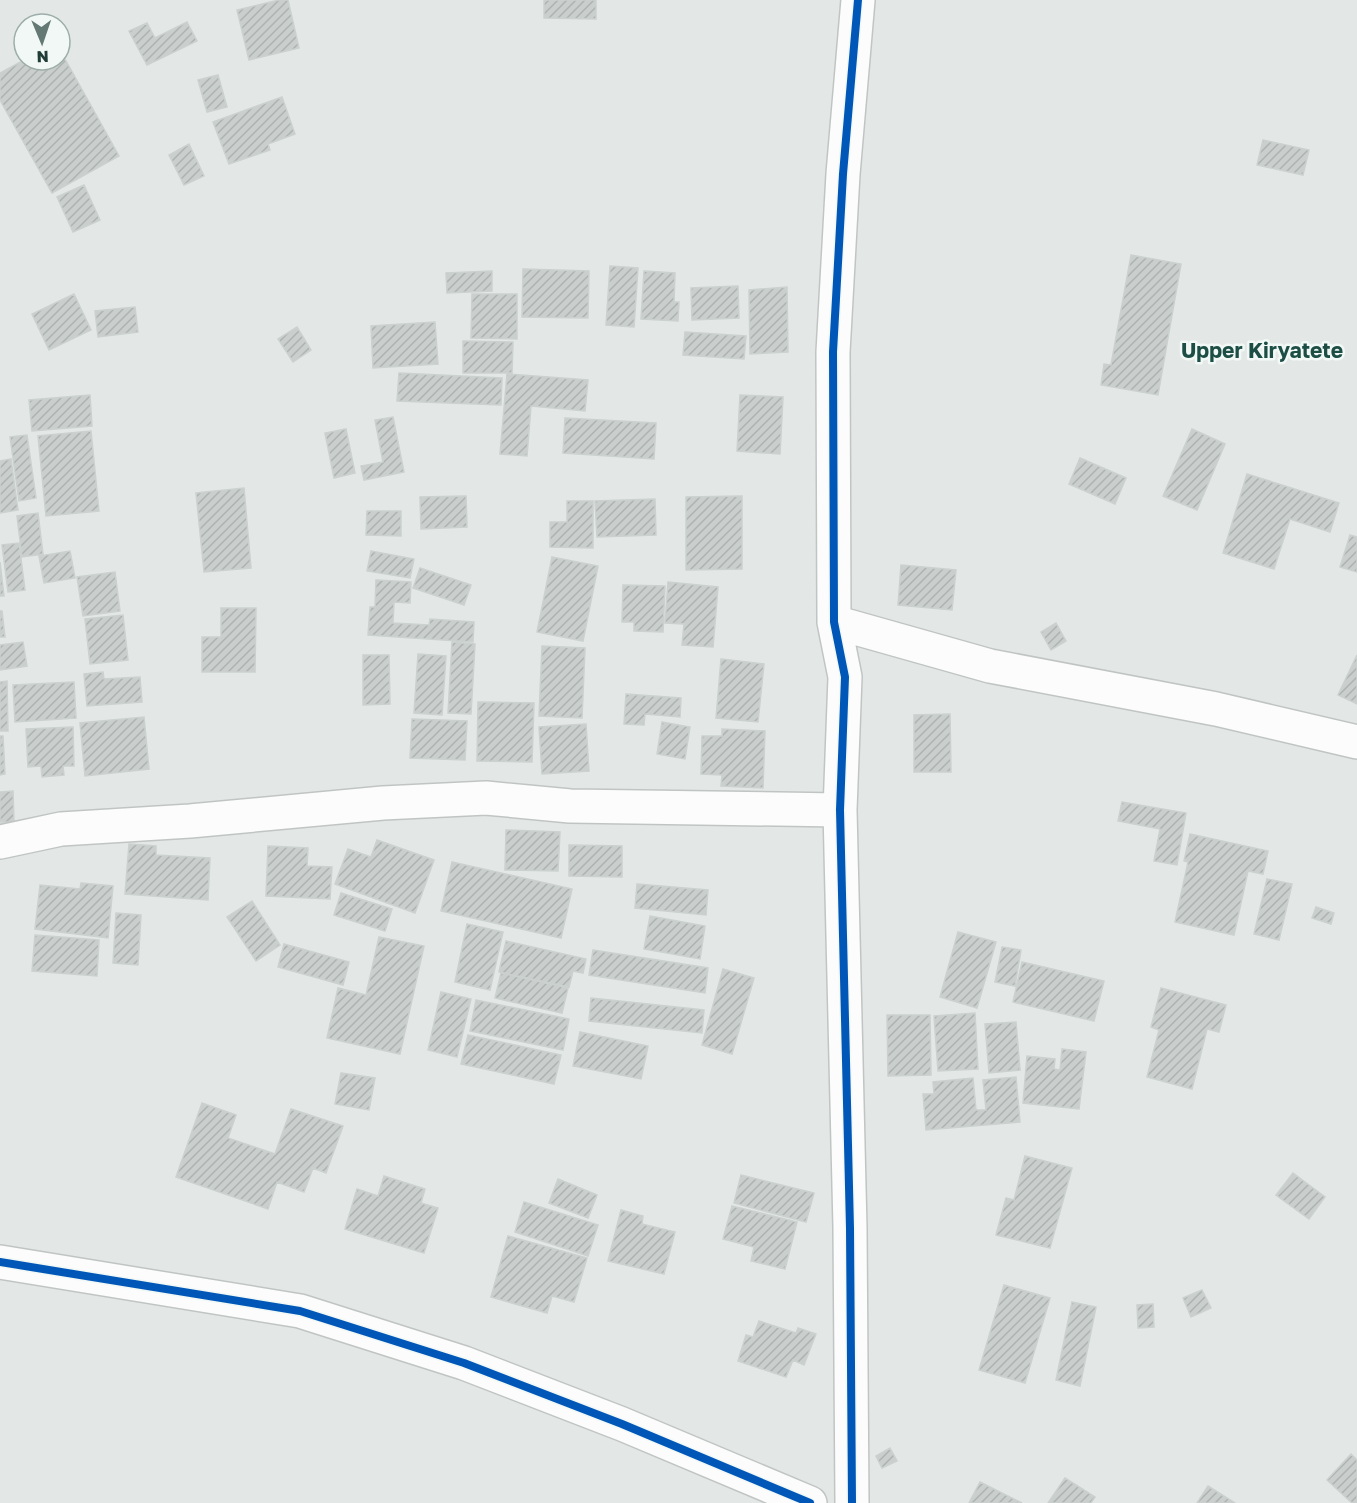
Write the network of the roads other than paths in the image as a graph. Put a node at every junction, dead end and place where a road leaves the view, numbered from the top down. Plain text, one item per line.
1 (858, 0) edge
2 (834, 622) junction
3 (1357, 742) edge
4 (840, 810) junction
5 (0, 842) edge
6 (0, 1262) edge
7 (810, 1503) edge
8 (852, 1503) edge

1 - 2 street
2 - 3 street
2 - 4 street
4 - 5 street
4 - 8 street
6 - 7 street

